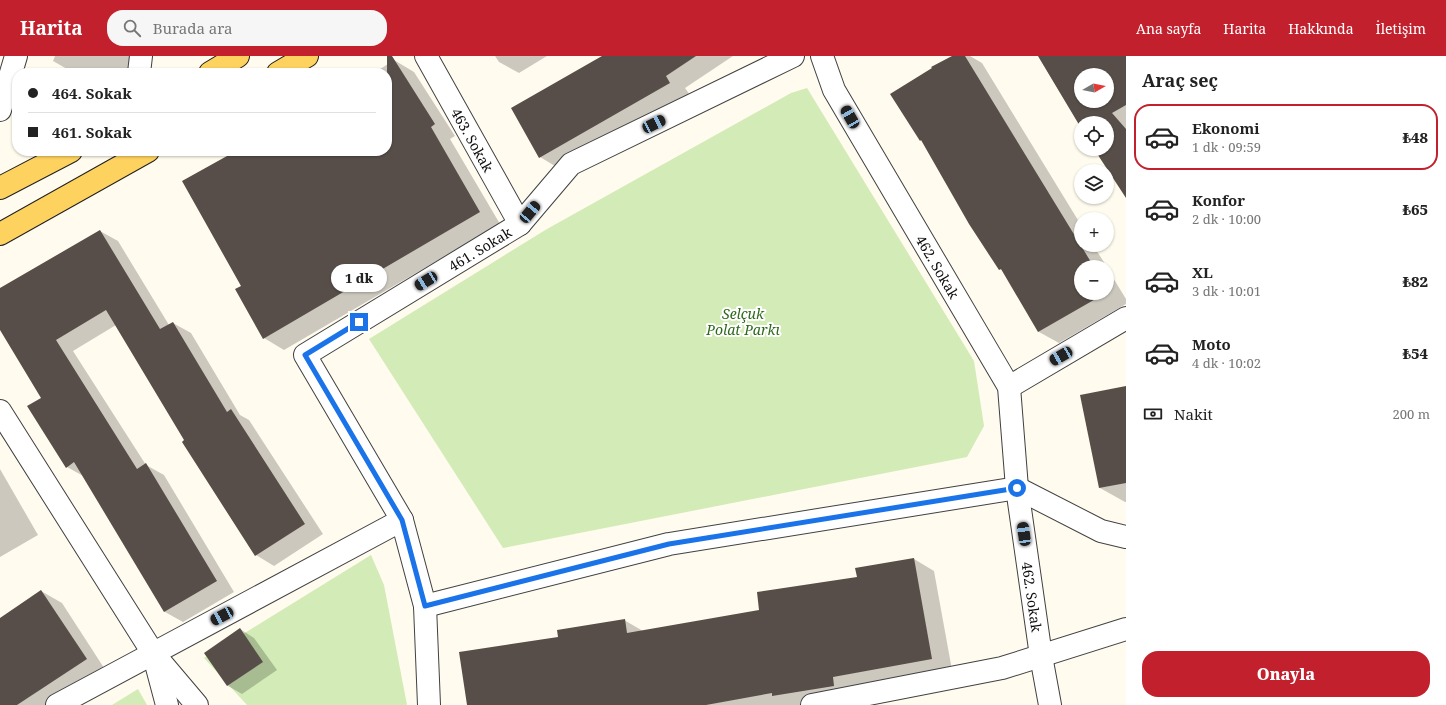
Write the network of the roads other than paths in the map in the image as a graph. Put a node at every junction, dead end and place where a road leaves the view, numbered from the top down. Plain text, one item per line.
1 (16, 56) edge
2 (141, 56) edge
3 (238, 56) edge
4 (306, 56) edge
5 (426, 56) edge
6 (793, 56) edge
7 (822, 56) edge
8 (140, 68) edge
9 (218, 68) edge
10 (286, 68) edge
11 (4, 77) edge
12 (0, 110) edge
13 (61, 156) edge
14 (139, 156) edge
15 (0, 188) edge
16 (520, 224) junction
17 (0, 234) edge
18 (1126, 318) edge
19 (1009, 387) junction
20 (0, 411) edge
21 (1017, 488) junction
22 (402, 520) junction
23 (1126, 537) edge
24 (425, 606) junction
25 (1126, 629) edge
26 (153, 653) junction
27 (1041, 656) junction
28 (57, 705) edge
29 (167, 705) edge
30 (197, 705) edge
31 (429, 705) edge
32 (812, 705) edge
33 (1050, 705) edge

1 - 11 street
2 - 8 street
3 - 9 main road
4 - 10 main road
5 - 16 street, 463. Sokak
6 - 16 street, 461. Sokak
7 - 19 street, 462. Sokak
11 - 12 street
13 - 15 main road
14 - 17 main road
16 - 22 street, 461. Sokak
18 - 19 street
19 - 21 street, 462. Sokak
20 - 26 street
21 - 23 street
21 - 24 street
21 - 27 street, 462. Sokak
22 - 24 street
22 - 26 street
24 - 31 street
25 - 27 street
26 - 28 street
26 - 29 street
26 - 30 street
27 - 32 street
27 - 33 street, 462. Sokak

